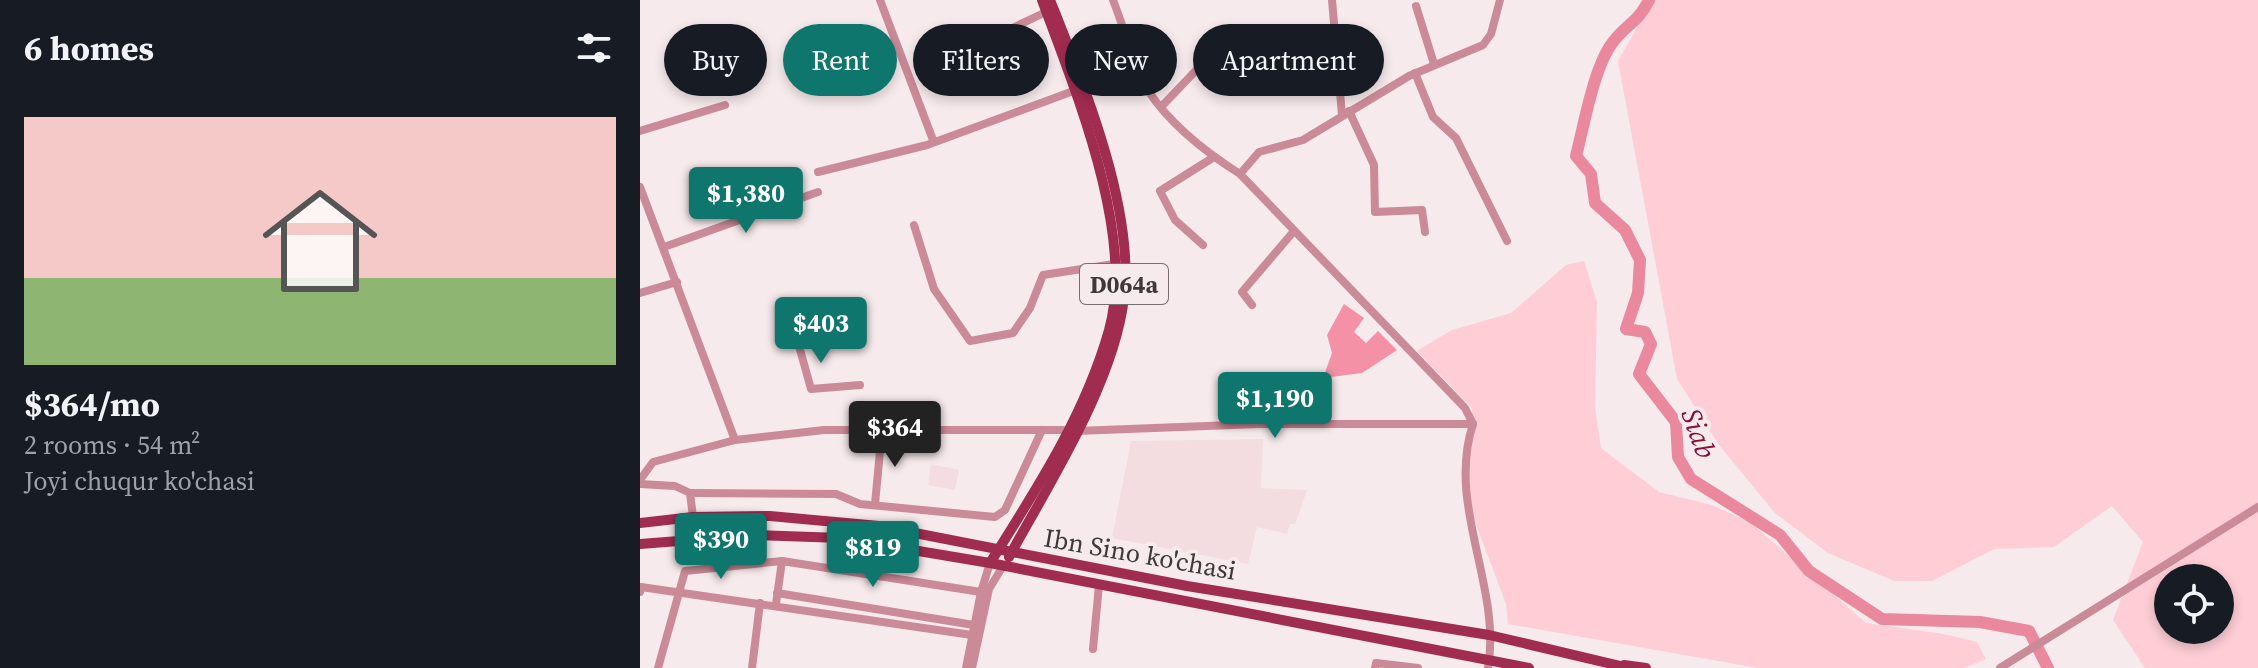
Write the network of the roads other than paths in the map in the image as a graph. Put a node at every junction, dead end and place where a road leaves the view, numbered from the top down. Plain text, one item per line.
1 (880, 0) edge
2 (1042, 0) edge
3 (1050, 0) edge
4 (1113, 0) edge
5 (1332, 0) edge
6 (1494, 2) edge
7 (1416, 6) dead end
8 (1046, 12) junction
9 (1021, 24) edge
10 (1065, 61) edge
11 (1434, 64) junction
12 (1415, 73) junction
13 (1193, 74) edge
14 (1065, 94) edge
15 (1078, 96) edge
16 (725, 105) dead end
17 (1162, 106) junction
18 (1346, 113) junction
19 (640, 131) edge
20 (933, 140) junction
21 (1214, 157) junction
22 (818, 172) dead end
23 (1240, 174) junction
24 (640, 187) edge
25 (818, 192) dead end
26 (914, 225) dead end
27 (1294, 231) junction
28 (1425, 232) dead end
29 (1507, 241) dead end
30 (1203, 245) dead end
31 (664, 247) junction
32 (1114, 264) junction
33 (677, 282) junction
34 (640, 293) edge
35 (1252, 305) dead end
36 (794, 328) dead end
37 (860, 385) dead end
38 (1473, 424) junction
39 (882, 430) junction
40 (1042, 430) junction
41 (1072, 430) junction
42 (735, 440) junction
43 (640, 482) edge
44 (690, 493) junction
45 (879, 505) junction
46 (2258, 507) edge
47 (693, 517) junction
48 (640, 523) edge
49 (879, 526) junction
50 (640, 544) edge
51 (1005, 551) junction
52 (782, 561) junction
53 (990, 563) junction
54 (1003, 566) junction
55 (1099, 585) junction
56 (640, 588) edge
57 (677, 591) junction
58 (981, 592) junction
59 (777, 593) junction
60 (760, 603) junction
61 (776, 604) junction
62 (973, 630) junction
63 (1489, 635) junction
64 (1093, 649) dead end
65 (1489, 664) edge
66 (1624, 666) edge
67 (658, 668) edge
68 (752, 668) edge
69 (966, 668) edge
70 (972, 668) edge
71 (1375, 668) edge
72 (1418, 668) edge
73 (1529, 668) edge
74 (1646, 668) edge
75 (2000, 668) edge

1 - 20 street
2 - 8 main road, D064a
3 - 41 main road, D064a
4 - 17 street
5 - 18 street
6 - 11 street
7 - 11 street
8 - 9 street
8 - 10 main road, D064a
11 - 12 street
12 - 18 street
12 - 29 street
13 - 17 street
14 - 20 street
15 - 32 main road, D064a
16 - 19 street
17 - 21 street
18 - 23 street
18 - 28 street
20 - 22 street
21 - 23 street
21 - 30 street
23 - 27 street
24 - 31 street
25 - 31 street
26 - 32 street
27 - 35 street
27 - 38 street
31 - 33 street
32 - 41 main road, D064a
33 - 34 street
33 - 42 street
36 - 37 street
38 - 41 street
38 - 63 street
39 - 40 street
39 - 42 street
39 - 45 street
40 - 41 street
40 - 45 street
41 - 51 main road, D064a
42 - 43 street
43 - 44 street
44 - 45 street
44 - 47 street
45 - 49 street
46 - 75 street
47 - 48 main road, Ibn Sino ko'chasi
47 - 49 main road, Ibn Sino ko'chasi
49 - 51 main road, Ibn Sino ko'chasi
50 - 53 main road, Ibn Sino ko'chasi
51 - 53 main road, D064a
51 - 54 main road, D064a
51 - 63 main road, Ibn Sino ko'chasi
52 - 57 street
52 - 58 street
52 - 59 street
53 - 54 main road, Ibn Sino ko'chasi
53 - 58 street
54 - 55 main road, Ibn Sino ko'chasi
54 - 70 street
55 - 64 street
55 - 65 main road, Ibn Sino ko'chasi
56 - 57 street
57 - 60 street
57 - 67 street
58 - 62 street
59 - 61 street
59 - 62 street
60 - 61 street
60 - 68 street
61 - 62 street
62 - 69 street
63 - 65 street
63 - 66 main road, Ibn Sino ko'chasi
65 - 73 main road, Ibn Sino ko'chasi
66 - 74 main road, Ibn Sino ko'chasi
71 - 72 street

